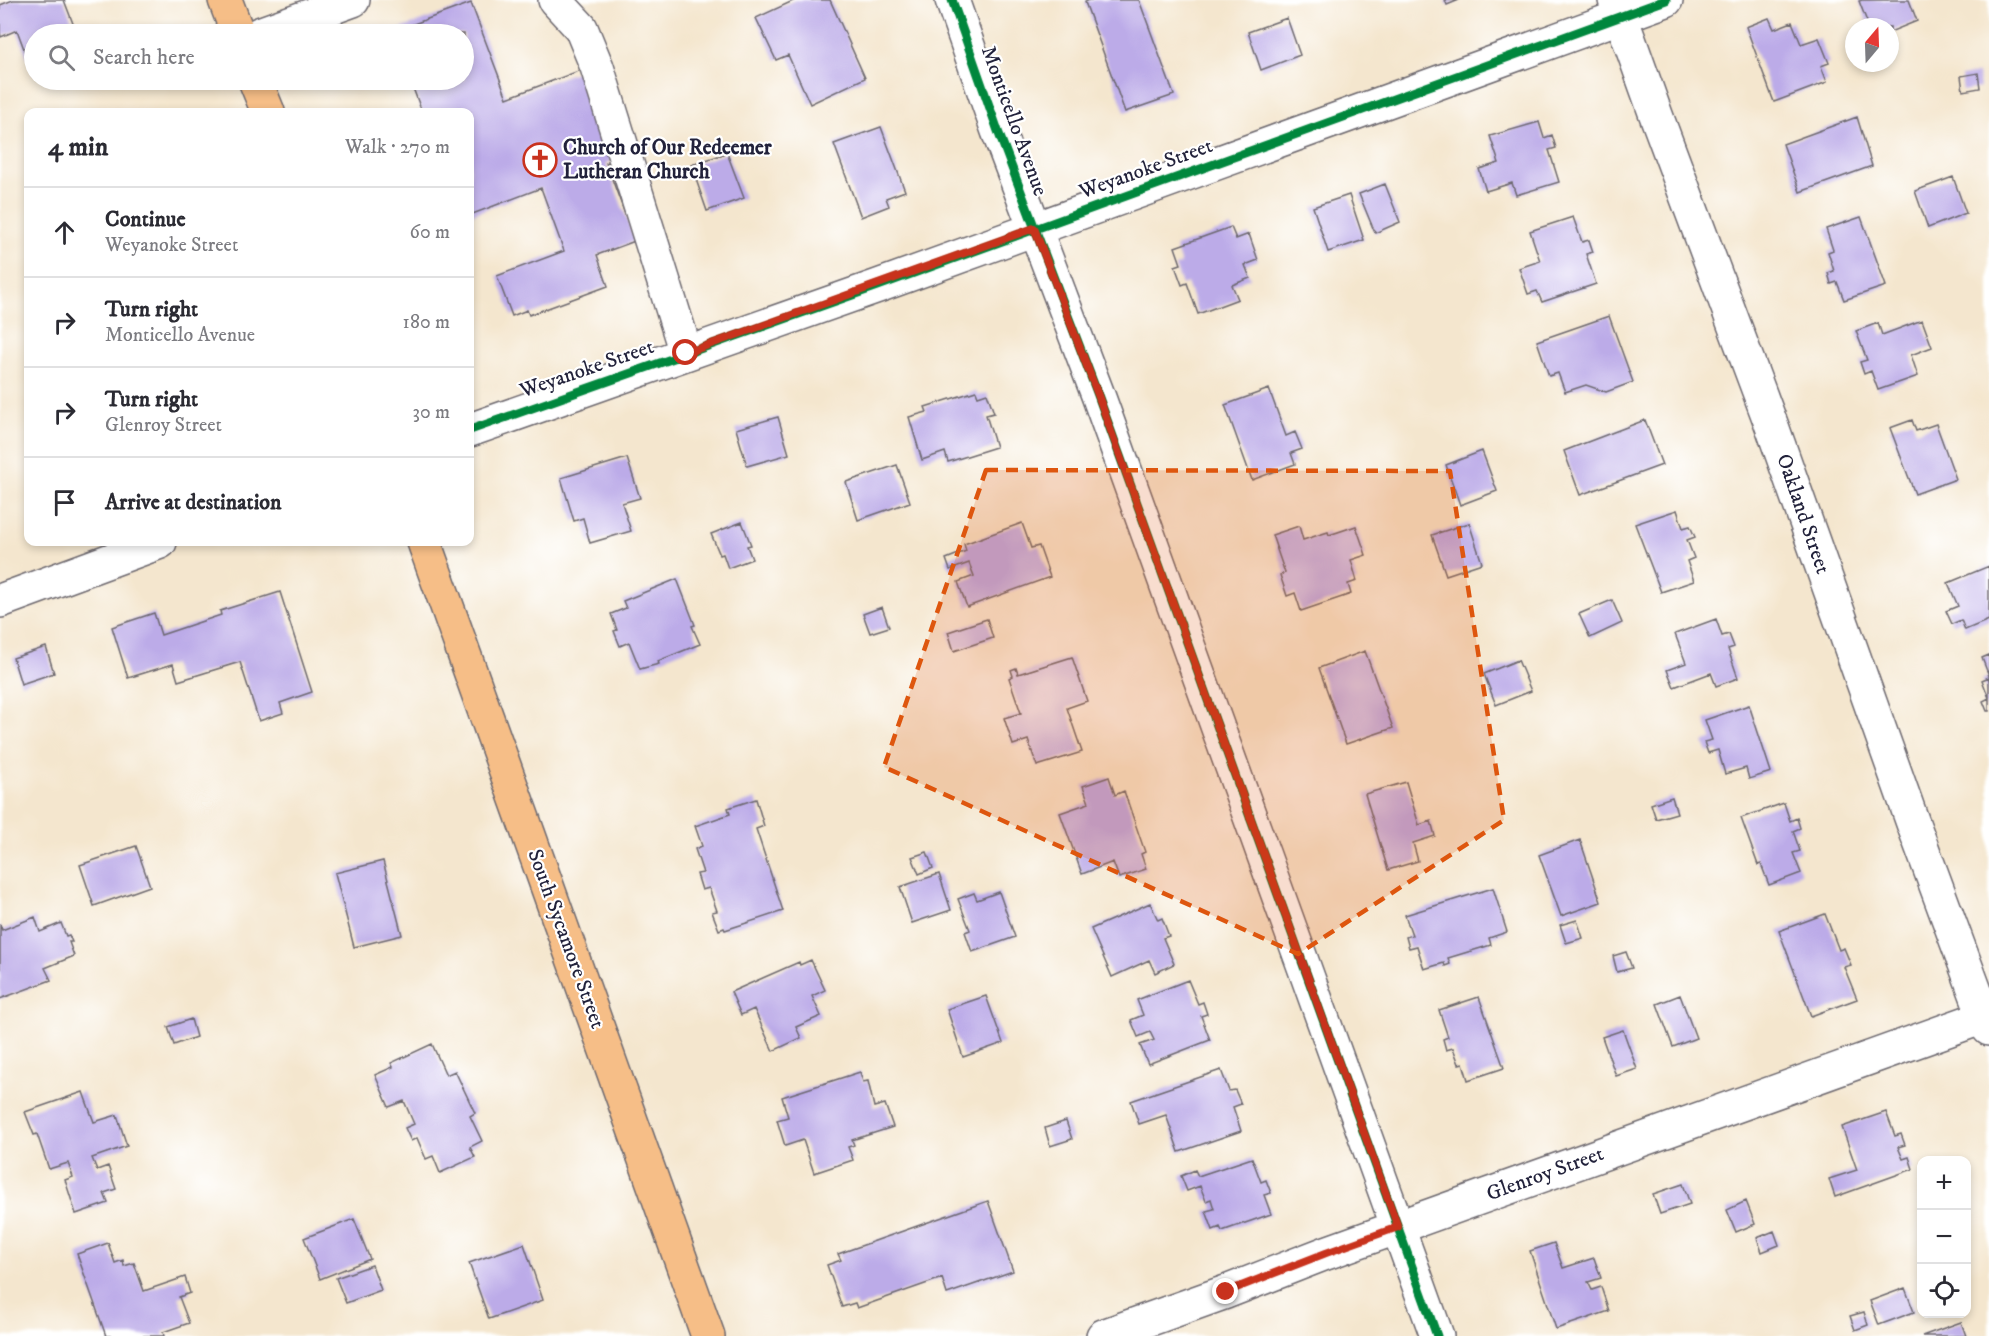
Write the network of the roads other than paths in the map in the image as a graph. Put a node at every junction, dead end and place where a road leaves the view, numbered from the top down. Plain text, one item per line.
1 (225, 0) edge
2 (353, 0) edge
3 (555, 0) edge
4 (952, 0) edge
5 (1665, 0) edge
6 (1618, 8) edge
7 (234, 24) edge
8 (287, 24) edge
9 (259, 90) edge
10 (266, 108) edge
11 (1034, 228) junction
12 (686, 353) junction
13 (474, 429) edge
14 (149, 546) edge
15 (424, 546) edge
16 (0, 601) edge
17 (1987, 1020) edge
18 (1398, 1227) junction
19 (708, 1336) edge
20 (1103, 1336) edge
21 (1437, 1336) edge

1 - 7 main road
2 - 8 street
3 - 12 street
4 - 11 street, Monticello Avenue
5 - 6 street, Weyanoke Street
6 - 11 street, Weyanoke Street
6 - 17 street, Oakland Street
9 - 10 main road
11 - 12 street, Weyanoke Street
11 - 18 street, Monticello Avenue
12 - 13 street, Weyanoke Street
14 - 16 street
15 - 19 main road, South Sycamore Street
17 - 18 street, Glenroy Street
18 - 20 street, Glenroy Street
18 - 21 street, Monticello Avenue

